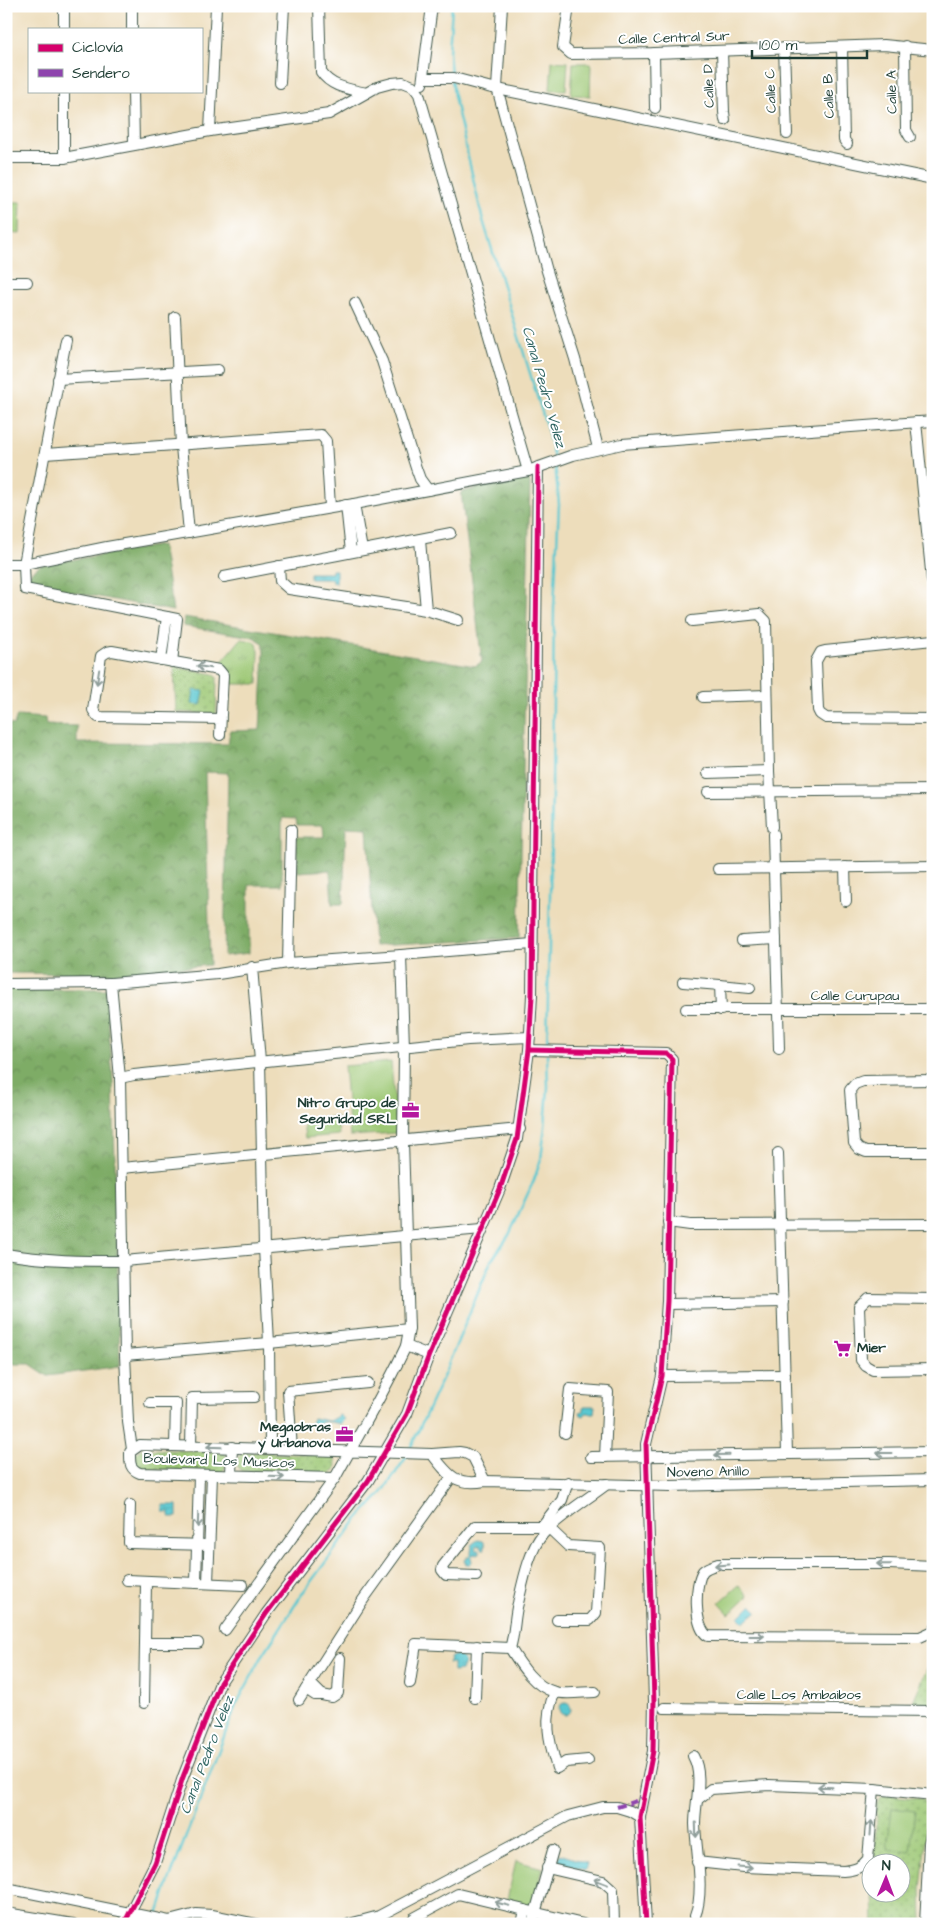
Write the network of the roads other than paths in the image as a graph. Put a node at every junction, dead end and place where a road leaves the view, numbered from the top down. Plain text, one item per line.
1 (64, 6) edge
2 (132, 6) edge
3 (216, 6) edge
4 (284, 6) edge
5 (319, 6) edge
6 (432, 6) edge
7 (502, 6) edge
8 (569, 6) edge
9 (64, 28) edge
10 (132, 28) edge
11 (905, 46) junction
12 (842, 47) junction
13 (784, 48) junction
14 (722, 50) junction
15 (933, 50) edge
16 (654, 53) junction
17 (429, 78) junction
18 (280, 83) dead end
19 (339, 86) junction
20 (497, 88) junction
21 (64, 92) edge
22 (134, 92) edge
23 (366, 93) junction
24 (419, 94) junction
25 (345, 104) junction
26 (655, 108) dead end
27 (725, 120) dead end
28 (210, 131) junction
29 (787, 134) dead end
30 (910, 137) dead end
31 (134, 144) junction
32 (848, 144) dead end
33 (6, 158) edge
34 (64, 158) junction
35 (933, 179) edge
36 (6, 282) edge
37 (27, 282) dead end
38 (355, 303) dead end
39 (175, 317) dead end
40 (66, 340) dead end
41 (218, 370) dead end
42 (178, 372) junction
43 (58, 378) junction
44 (933, 421) edge
45 (916, 422) junction
46 (181, 446) junction
47 (598, 448) junction
48 (45, 454) junction
49 (538, 467) junction
50 (528, 471) junction
51 (428, 490) junction
52 (350, 504) junction
53 (330, 507) junction
54 (189, 533) junction
55 (451, 533) dead end
56 (420, 540) junction
57 (362, 550) junction
58 (352, 552) junction
59 (6, 564) edge
60 (24, 564) junction
61 (279, 566) junction
62 (224, 577) dead end
63 (932, 581) edge
64 (426, 610) junction
65 (458, 620) dead end
66 (692, 621) dead end
67 (933, 640) edge
68 (166, 661) junction
69 (767, 695) junction
70 (703, 697) dead end
71 (221, 719) junction
72 (933, 719) edge
73 (220, 735) dead end
74 (769, 771) junction
75 (708, 773) dead end
76 (933, 790) edge
77 (771, 791) junction
78 (708, 792) dead end
79 (291, 830) dead end
80 (933, 866) edge
81 (845, 867) junction
82 (773, 868) junction
83 (718, 869) dead end
84 (846, 901) dead end
85 (776, 939) junction
86 (742, 942) dead end
87 (532, 944) junction
88 (401, 955) junction
89 (288, 963) junction
90 (252, 967) junction
91 (683, 982) dead end
92 (111, 983) junction
93 (6, 984) edge
94 (720, 985) junction
95 (750, 988) dead end
96 (686, 1009) dead end
97 (933, 1009) edge
98 (721, 1010) junction
99 (778, 1010) junction
100 (530, 1037) junction
101 (404, 1047) junction
102 (779, 1049) dead end
103 (533, 1050) junction
104 (260, 1061) junction
105 (120, 1078) junction
106 (933, 1080) edge
107 (520, 1129) junction
108 (403, 1142) junction
109 (933, 1152) edge
110 (778, 1153) dead end
111 (263, 1154) junction
112 (122, 1168) junction
113 (668, 1222) junction
114 (780, 1224) junction
115 (933, 1224) edge
116 (482, 1229) junction
117 (405, 1236) junction
118 (264, 1248) junction
119 (6, 1254) edge
120 (124, 1261) junction
121 (933, 1298) edge
122 (784, 1302) junction
123 (667, 1304) junction
124 (409, 1329) junction
125 (269, 1343) junction
126 (406, 1346) junction
127 (125, 1355) junction
128 (429, 1355) junction
129 (933, 1369) edge
130 (662, 1376) junction
131 (784, 1376) junction
132 (368, 1383) dead end
133 (254, 1397) dead end
134 (150, 1403) dead end
135 (565, 1433) dead end
136 (175, 1446) junction
137 (191, 1446) junction
138 (232, 1447) junction
139 (270, 1448) junction
140 (132, 1449) junction
141 (292, 1449) junction
142 (350, 1452) junction
143 (933, 1452) edge
144 (385, 1453) junction
145 (787, 1453) junction
146 (432, 1454) junction
147 (591, 1457) dead end
148 (605, 1457) junction
149 (646, 1457) junction
150 (199, 1475) junction
151 (212, 1475) junction
152 (231, 1476) junction
153 (335, 1478) junction
154 (451, 1478) junction
155 (933, 1480) edge
156 (485, 1481) junction
157 (568, 1482) junction
158 (607, 1484) junction
159 (647, 1486) junction
160 (130, 1505) dead end
161 (544, 1530) junction
162 (197, 1545) junction
163 (209, 1545) junction
164 (933, 1566) edge
165 (476, 1576) dead end
166 (127, 1580) dead end
167 (146, 1582) junction
168 (196, 1583) junction
169 (208, 1583) junction
170 (243, 1585) dead end
171 (557, 1620) dead end
172 (225, 1630) dead end
173 (933, 1630) edge
174 (198, 1642) dead end
175 (146, 1643) junction
176 (477, 1646) junction
177 (510, 1648) junction
178 (340, 1658) dead end
179 (410, 1683) dead end
180 (308, 1686) junction
181 (555, 1692) junction
182 (595, 1692) dead end
183 (475, 1698) dead end
184 (299, 1700) dead end
185 (144, 1703) dead end
186 (664, 1708) dead end
187 (933, 1711) edge
188 (694, 1756) dead end
189 (588, 1760) dead end
190 (874, 1789) junction
191 (933, 1795) edge
192 (698, 1798) junction
193 (640, 1817) junction
194 (933, 1823) edge
195 (553, 1850) dead end
196 (697, 1862) junction
197 (547, 1868) junction
198 (6, 1888) edge
199 (530, 1911) junction
200 (6, 1913) edge
201 (130, 1913) junction
202 (695, 1916) dead end
203 (168, 1922) edge
204 (74, 1924) edge
205 (124, 1924) edge
206 (256, 1924) edge
207 (349, 1924) edge
208 (411, 1924) edge
209 (522, 1924) edge
210 (532, 1924) edge
211 (583, 1924) edge
212 (614, 1924) edge
213 (646, 1924) edge
214 (925, 1924) edge

1 - 9 street
2 - 10 street
3 - 28 street
4 - 18 street
5 - 19 street
6 - 17 street
7 - 20 street
8 - 16 street, Calle Central Sur
11 - 12 street, Calle Central Sur
11 - 15 street, Calle Central Sur
11 - 30 street, Calle A
12 - 13 street, Calle Central Sur
12 - 32 street, Calle B
13 - 14 street, Calle Central Sur
13 - 29 street, Calle C
14 - 16 street, Calle Central Sur
14 - 27 street, Calle D
16 - 26 street
17 - 20 street
17 - 24 street
19 - 23 street
19 - 25 street
20 - 35 street
20 - 47 street
21 - 34 street
22 - 31 street
23 - 24 street
23 - 25 street
24 - 50 street
25 - 28 street
28 - 31 street
31 - 34 street
33 - 34 street
36 - 37 street
38 - 51 street
39 - 42 street
40 - 43 street
41 - 42 street
42 - 43 street
42 - 46 street
43 - 48 street
44 - 45 street
45 - 47 street
45 - 63 street
46 - 48 street
46 - 53 street
46 - 54 street
47 - 49 street
48 - 60 street
49 - 50 street
49 - 87 street
50 - 51 street
51 - 52 street
52 - 53 street
52 - 57 street
52 - 58 street
53 - 54 street
54 - 60 street
55 - 56 street
56 - 57 street
56 - 64 street
57 - 58 street
58 - 61 street
59 - 60 street
60 - 68 street
61 - 62 street
61 - 64 street
64 - 65 street
66 - 69 street
67 - 72 street
71 -> 68 street
68 -> 71 street
69 - 70 street
69 - 74 street
71 - 73 street
74 - 75 street
74 - 77 street
76 - 77 street
77 - 78 street
77 - 82 street
79 - 89 street
80 - 81 street
81 - 82 street
81 - 84 street
82 - 83 street
82 - 85 street
85 - 86 street
85 - 99 street
87 - 88 street
87 - 100 street
88 - 89 street
88 - 101 street
89 - 90 street
90 - 92 street
90 - 104 street
91 - 94 street
92 - 93 street
92 - 105 street
94 - 95 street
94 - 98 street
96 - 98 street, Calle Curupau
97 - 99 street, Calle Curupau
98 - 99 street, Calle Curupau
99 - 102 street
100 - 101 street
100 - 103 street
101 - 104 street
101 - 108 street
103 - 107 street
103 - 113 street
104 - 105 street
104 - 111 street
105 - 112 street
106 - 109 street
107 - 108 street
107 - 116 street
108 - 111 street
108 - 117 street
110 - 114 street
111 - 112 street
111 - 118 street
112 - 120 street
113 - 114 street
113 - 123 street
114 - 115 street
114 - 122 street
116 - 117 street
116 - 128 street
117 - 118 street
117 - 124 street
118 - 120 street
118 - 125 street
119 - 120 street
120 - 127 street
121 - 129 street
122 - 123 street
122 - 131 street
123 - 130 street
124 - 125 street
124 - 126 street
125 - 127 street
125 - 139 street
126 - 128 street
126 - 142 street
127 - 140 street
128 - 144 street
130 - 131 street
130 - 149 street
131 - 145 street
132 - 141 street
133 - 137 street
134 - 136 street
135 - 148 street
136 - 137 street, Boulevard Los Musicos
136 - 140 street, Boulevard Los Musicos
138 -> 137 street, Boulevard Los Musicos
138 - 139 street, Boulevard Los Musicos
138 - 152 street
139 - 141 street, Boulevard Los Musicos
140 - 150 street, Boulevard Los Musicos
141 - 142 street, Boulevard Los Musicos
142 - 144 street, Boulevard Los Musicos
142 - 153 street
143 -> 145 street, Noveno Anillo
144 - 146 street
144 - 201 street
145 -> 149 street, Noveno Anillo
146 - 154 street
146 - 156 street
147 - 148 street, Noveno Anillo
148 - 149 street, Noveno Anillo
149 - 159 street
150 - 151 street, Boulevard Los Musicos
150 -> 162 street
151 - 152 street, Boulevard Los Musicos
151 - 163 street
152 -> 153 street, Boulevard Los Musicos
153 - 172 street
154 - 156 street, Noveno Anillo
154 - 180 street
155 - 159 street, Noveno Anillo
156 - 157 street, Noveno Anillo
157 - 158 street, Noveno Anillo
157 - 161 street
158 - 159 street, Noveno Anillo
158 - 161 street
159 - 193 street
160 - 162 street
161 - 165 street
161 - 171 street
161 - 177 street
162 - 163 street
162 - 168 street
163 - 169 street
164 -> 173 street
166 - 167 street
167 - 168 street
167 - 175 street
168 - 169 street
169 - 170 street
174 - 175 street
175 - 185 street
176 - 177 street
176 - 179 street
176 - 183 street
177 - 181 street
178 - 180 street
180 - 184 street
181 - 182 street
181 - 189 street
186 - 187 street, Calle Los Ambaibos
188 - 192 street
190 - 191 street
190 -> 192 street
196 -> 190 street
192 -> 196 street
193 - 207 street
193 - 213 street
194 - 214 street
195 - 197 street
196 - 202 street
197 - 199 street
212 -> 197 street
198 - 201 street
199 -> 208 street
199 - 209 street
199 - 210 street
199 - 211 street
200 - 204 street
201 - 203 street
201 - 205 street
203 - 206 street

